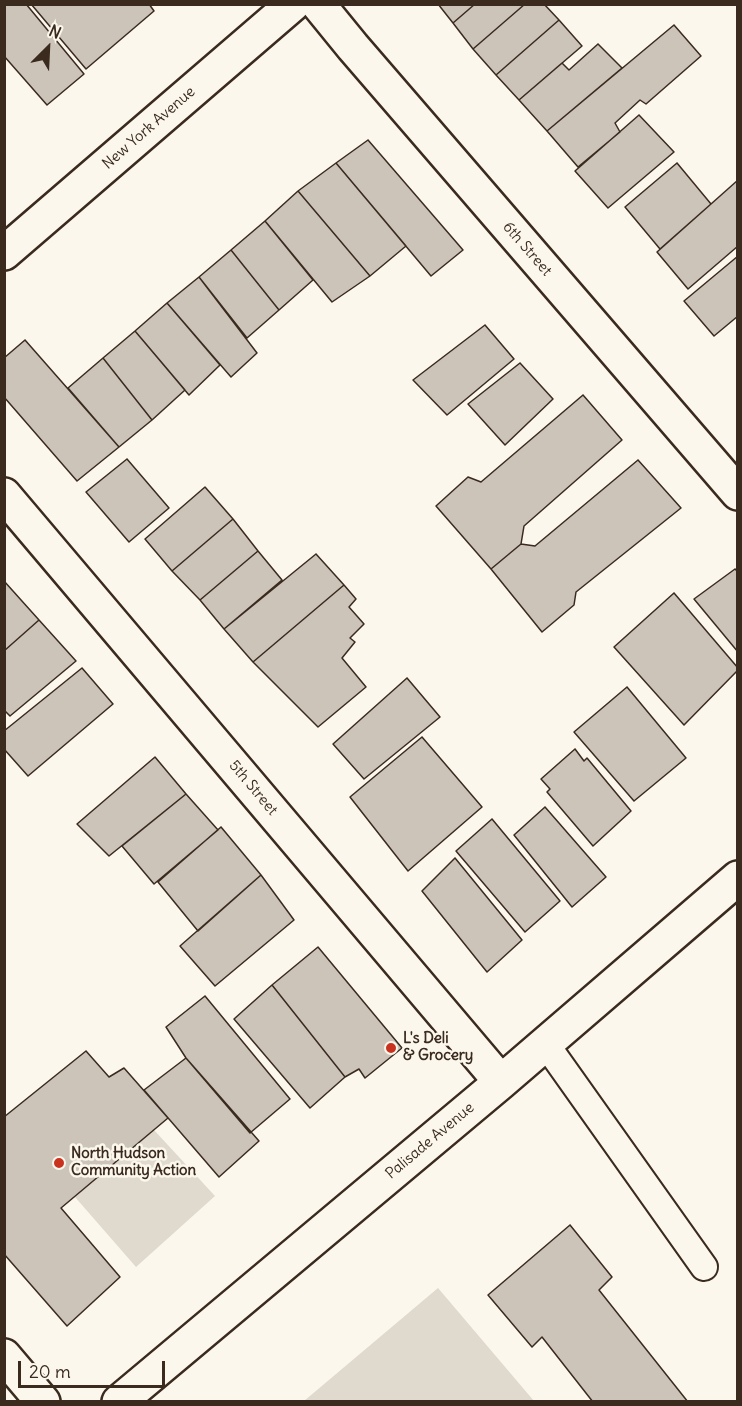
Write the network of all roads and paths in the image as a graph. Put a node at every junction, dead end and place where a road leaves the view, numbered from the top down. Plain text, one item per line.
1 (293, 4) edge
2 (318, 4) edge
3 (4, 252) edge
4 (738, 493) edge
5 (4, 495) edge
6 (738, 878) edge
7 (545, 1043) junction
8 (501, 1082) junction
9 (704, 1267) dead end
10 (4, 1356) edge
11 (43, 1401) edge
12 (119, 1401) edge

1 - 3 street, New York Avenue
2 - 4 street, 6th Street
5 - 8 street, 5th Street
6 - 7 street, Palisade Avenue
7 - 8 street, Palisade Avenue
7 - 9 lane
8 - 12 street, Palisade Avenue
10 - 11 street

